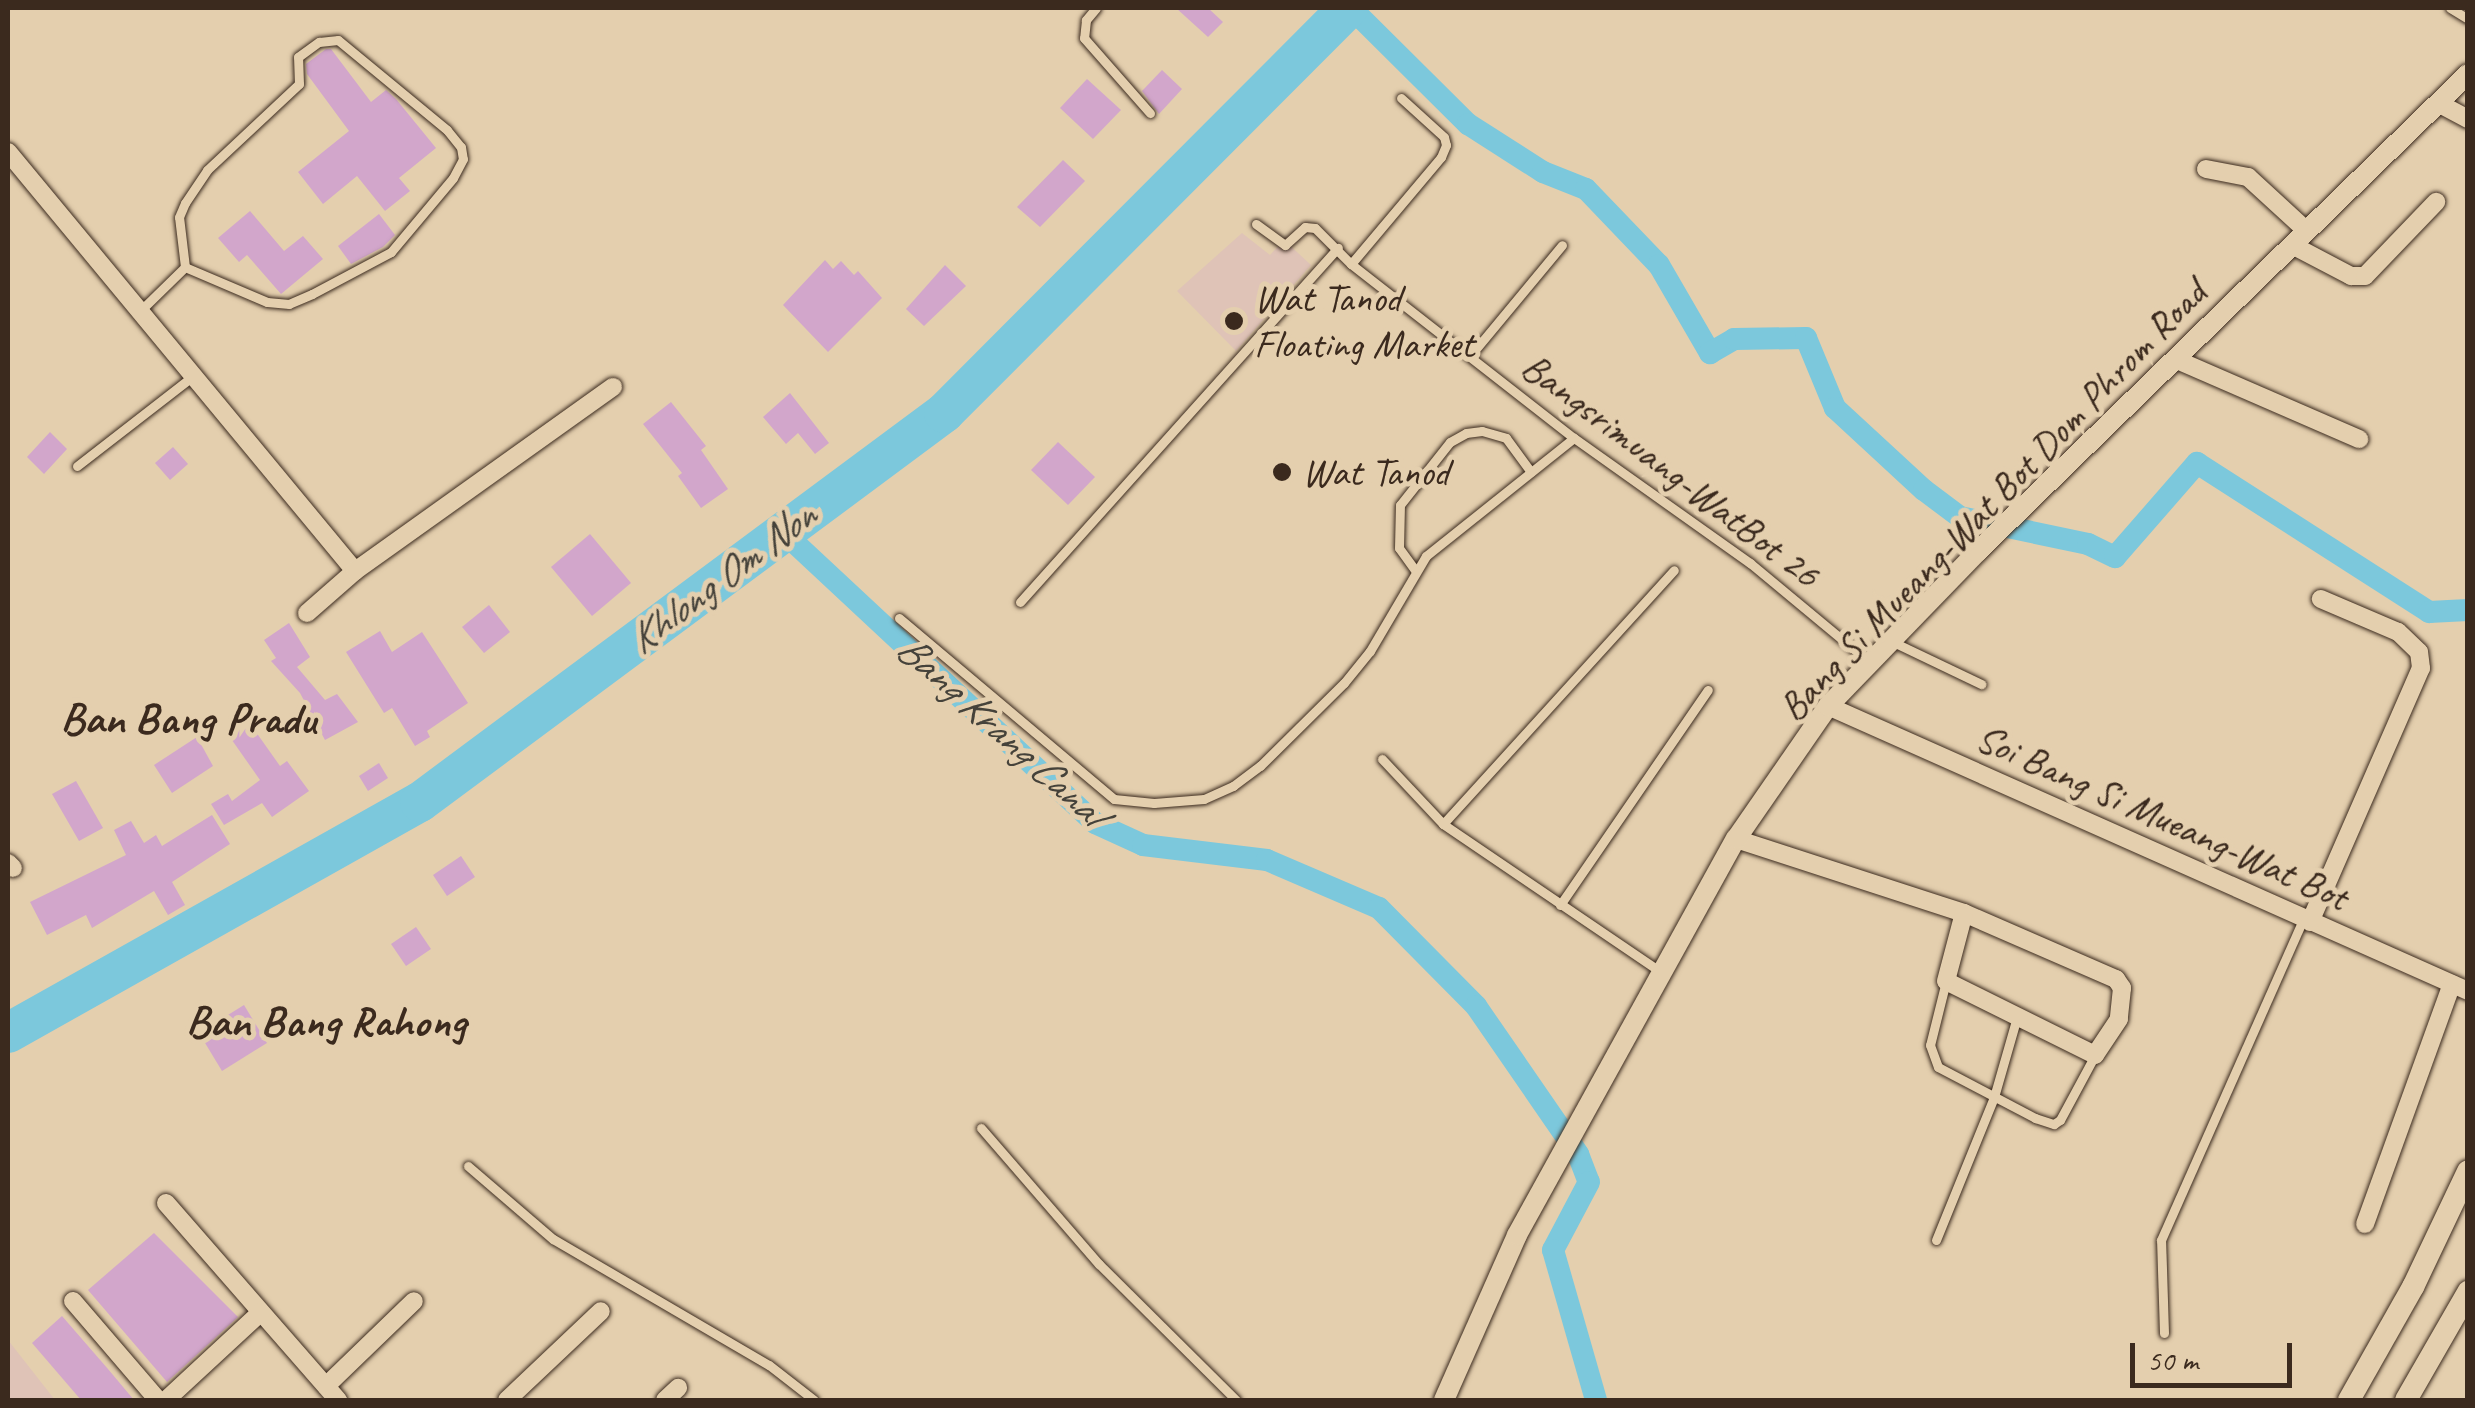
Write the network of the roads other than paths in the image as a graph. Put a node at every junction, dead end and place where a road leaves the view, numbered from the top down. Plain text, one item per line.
1 (1096, 8) edge
2 (2450, 8) edge
3 (2468, 19) edge
4 (2468, 74) edge
5 (1401, 98) dead end
6 (2438, 103) junction
7 (1150, 113) dead end
8 (2468, 119) edge
9 (8, 152) edge
10 (2206, 170) dead end
11 (2436, 202) dead end
12 (1256, 224) dead end
13 (2299, 238) junction
14 (1562, 245) dead end
15 (1338, 248) junction
16 (1351, 264) junction
17 (185, 268) junction
18 (140, 312) junction
19 (1470, 356) junction
20 (2175, 359) junction
21 (194, 376) junction
22 (613, 387) dead end
23 (1574, 438) junction
24 (2359, 439) dead end
25 (77, 466) dead end
26 (1531, 472) junction
27 (1415, 570) junction
28 (1674, 570) dead end
29 (355, 571) junction
30 (2321, 599) dead end
31 (1020, 602) dead end
32 (307, 613) dead end
33 (899, 618) dead end
34 (1891, 641) junction
35 (1870, 663) junction
36 (1981, 684) dead end
37 (1708, 690) dead end
38 (1828, 706) junction
39 (1382, 758) dead end
40 (1443, 824) junction
41 (1736, 839) junction
42 (1560, 906) junction
43 (1964, 913) junction
44 (2306, 920) junction
45 (1664, 973) junction
46 (1946, 981) junction
47 (2460, 988) edge
48 (2017, 1016) junction
49 (2095, 1054) junction
50 (1994, 1097) junction
51 (982, 1128) dead end
52 (468, 1166) dead end
53 (2468, 1171) edge
54 (166, 1204) dead end
55 (2365, 1224) dead end
56 (1936, 1240) dead end
57 (2468, 1292) edge
58 (74, 1301) dead end
59 (414, 1301) dead end
60 (261, 1312) junction
61 (601, 1312) dead end
62 (2164, 1334) dead end
63 (332, 1394) edge
64 (158, 1400) edge
65 (166, 1400) edge
66 (506, 1400) edge
67 (814, 1400) edge
68 (1236, 1400) edge
69 (1444, 1400) edge
70 (2348, 1400) edge
71 (2406, 1400) edge

1 - 7 lane
2 - 3 lane
4 - 6 street, Bang Si Mueang-Wat Bot Dom Phrom Road
5 - 16 lane
6 - 8 street
6 - 13 street, Bang Si Mueang-Wat Bot Dom Phrom Road
9 - 18 street
10 - 13 street
11 - 13 street
12 - 15 lane
13 - 20 street, Bang Si Mueang-Wat Bot Dom Phrom Road
14 - 19 lane
15 - 16 lane, Bangsrimuang-WatBot 26
15 - 31 lane
16 - 19 lane, Bangsrimuang-WatBot 26
17 - 17 lane
17 - 18 lane
18 - 21 street
19 - 23 lane, Bangsrimuang-WatBot 26
20 - 24 street
20 - 34 street, Bang Si Mueang-Wat Bot Dom Phrom Road
21 - 25 lane
21 - 29 street
22 - 29 street
23 - 26 lane
23 - 35 lane, Bangsrimuang-WatBot 26
26 - 27 lane
26 - 27 lane
27 - 33 lane
28 - 40 lane
29 - 32 street
30 - 44 street
34 - 35 street, Bang Si Mueang-Wat Bot Dom Phrom Road
34 - 36 lane
35 - 38 street, Bang Si Mueang-Wat Bot Dom Phrom Road
37 - 42 lane
38 - 41 street, Bang Si Mueang-Wat Bot Dom Phrom Road
38 - 44 street, Soi Bang Si Mueang-Wat Bot
39 - 40 lane
40 - 42 lane
41 - 43 street
41 - 45 street, Bang Si Mueang-Wat Bot Dom Phrom Road
42 - 45 lane
43 - 46 street
43 - 49 street
44 - 47 street, Soi Bang Si Mueang-Wat Bot
44 - 62 lane
45 - 69 street, Bang Si Mueang-Wat Bot Dom Phrom Road
46 - 48 street
46 - 50 lane
47 - 55 street
48 - 49 street
48 - 50 lane
49 - 50 lane
50 - 56 lane
51 - 68 lane
52 - 67 lane
53 - 70 main road
54 - 60 street
57 - 71 main road
58 - 64 street
59 - 63 street
60 - 63 street
60 - 65 street
61 - 66 street

